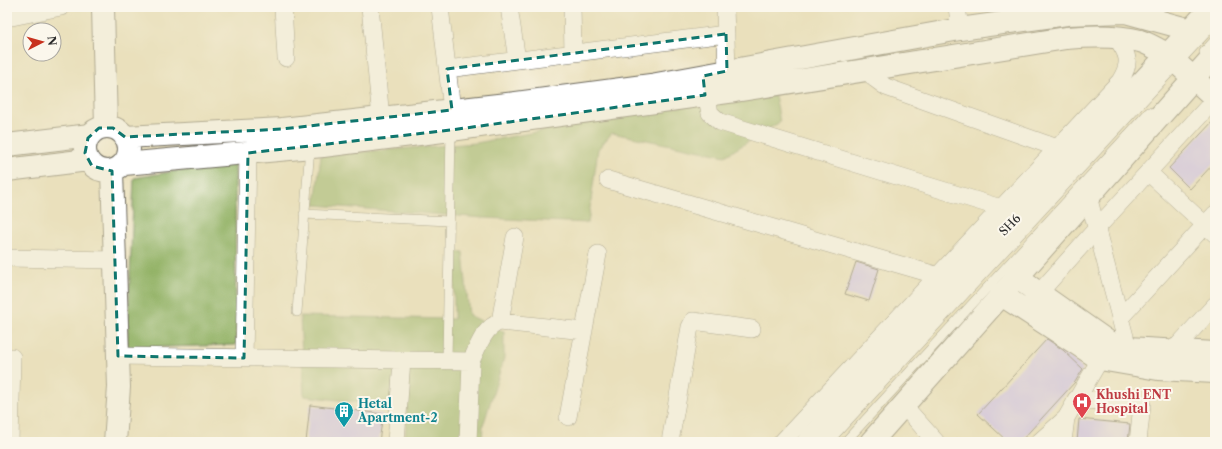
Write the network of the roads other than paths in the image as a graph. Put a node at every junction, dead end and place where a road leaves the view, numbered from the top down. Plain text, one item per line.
1 (61, 7) edge
2 (103, 7) edge
3 (283, 7) edge
4 (370, 7) edge
5 (440, 7) edge
6 (509, 7) edge
7 (572, 7) edge
8 (725, 7) edge
9 (957, 7) edge
10 (1161, 7) edge
11 (1212, 7) edge
12 (1130, 12) edge
13 (1017, 14) edge
14 (7, 18) edge
15 (1215, 23) edge
16 (960, 29) junction
17 (726, 34) junction
18 (1117, 38) junction
19 (573, 53) junction
20 (1195, 56) edge
21 (286, 58) dead end
22 (517, 60) junction
23 (447, 69) junction
24 (866, 69) junction
25 (727, 71) junction
26 (704, 85) junction
27 (1215, 99) edge
28 (1154, 107) dead end
29 (381, 118) junction
30 (452, 120) junction
31 (98, 131) junction
32 (125, 136) junction
33 (7, 145) edge
34 (310, 147) junction
35 (1066, 151) junction
36 (248, 153) junction
37 (88, 160) junction
38 (118, 167) junction
39 (7, 170) edge
40 (1148, 172) junction
41 (608, 180) dead end
42 (1088, 196) junction
43 (1002, 208) junction
44 (304, 214) junction
45 (449, 221) junction
46 (1212, 224) edge
47 (1097, 228) junction
48 (515, 237) dead end
49 (598, 254) dead end
50 (7, 258) edge
51 (115, 260) junction
52 (1016, 278) junction
53 (947, 279) junction
54 (1000, 294) junction
55 (1039, 294) junction
56 (1215, 305) edge
57 (1024, 310) junction
58 (297, 312) dead end
59 (1121, 318) junction
60 (500, 322) junction
61 (752, 329) dead end
62 (584, 331) junction
63 (1113, 350) junction
64 (1172, 352) junction
65 (1215, 353) edge
66 (118, 356) junction
67 (7, 357) edge
68 (244, 358) junction
69 (402, 360) junction
70 (446, 360) junction
71 (471, 361) junction
72 (1215, 372) edge
73 (1076, 399) junction
74 (904, 406) junction
75 (568, 417) dead end
76 (1066, 418) junction
77 (10, 442) edge
78 (115, 442) edge
79 (396, 442) edge
80 (468, 442) edge
81 (670, 442) edge
82 (782, 442) edge
83 (808, 442) edge
84 (828, 442) edge
85 (845, 442) edge
86 (871, 442) edge
87 (936, 442) edge
88 (1039, 442) edge
89 (1063, 442) edge
90 (1138, 442) edge

1 - 14 street
2 - 31 street
3 - 21 street
4 - 29 street
5 - 23 street
6 - 22 street
7 - 19 street
8 - 17 street
9 - 16 street
10 - 12 lane
11 - 20 street, SH6
12 - 13 street
12 - 20 street
13 - 16 street
15 - 20 lane
16 - 25 street
17 - 19 street
17 - 25 street
18 - 20 street
18 - 24 street
18 - 35 street
19 - 22 street
20 - 27 street
20 - 35 street, SH6
20 - 42 street
20 - 84 lane
22 - 23 street
23 - 30 street
24 - 26 street
24 - 35 street
25 - 26 street
26 - 30 street
26 - 43 street
27 - 40 street
28 - 85 lane
29 - 30 street
29 - 32 street
30 - 34 street
30 - 45 lane
31 - 32 street
31 - 33 street
31 - 37 street
32 - 38 street
34 - 36 street
34 - 44 lane
35 - 43 street
35 - 53 street, SH6
36 - 38 street
36 - 68 street
37 - 38 street
37 - 39 street
38 - 51 street
40 - 46 street
40 - 47 street
41 - 53 street
42 - 47 street
42 - 52 street
43 - 53 street
44 - 45 lane
44 - 58 lane
45 - 70 lane
46 - 59 street
47 - 55 street
47 - 59 street
48 - 60 street
49 - 62 street
50 - 51 street
51 - 66 street
52 - 54 street
52 - 55 street
53 - 82 street
53 - 83 street, SH6
54 - 57 street
54 - 74 street
55 - 57 street
55 - 63 street
56 - 64 street
57 - 63 street
59 - 63 street
60 - 62 street
60 - 71 street
61 - 81 street
62 - 75 street
63 - 64 street
63 - 72 street
63 - 73 street
64 - 65 street
66 - 68 street
66 - 78 street
67 - 77 street
68 - 69 street
69 - 70 street
69 - 79 street
70 - 71 street
71 - 80 street
73 - 76 street
73 - 90 street
74 - 86 street
74 - 87 street
76 - 88 street
76 - 89 street

